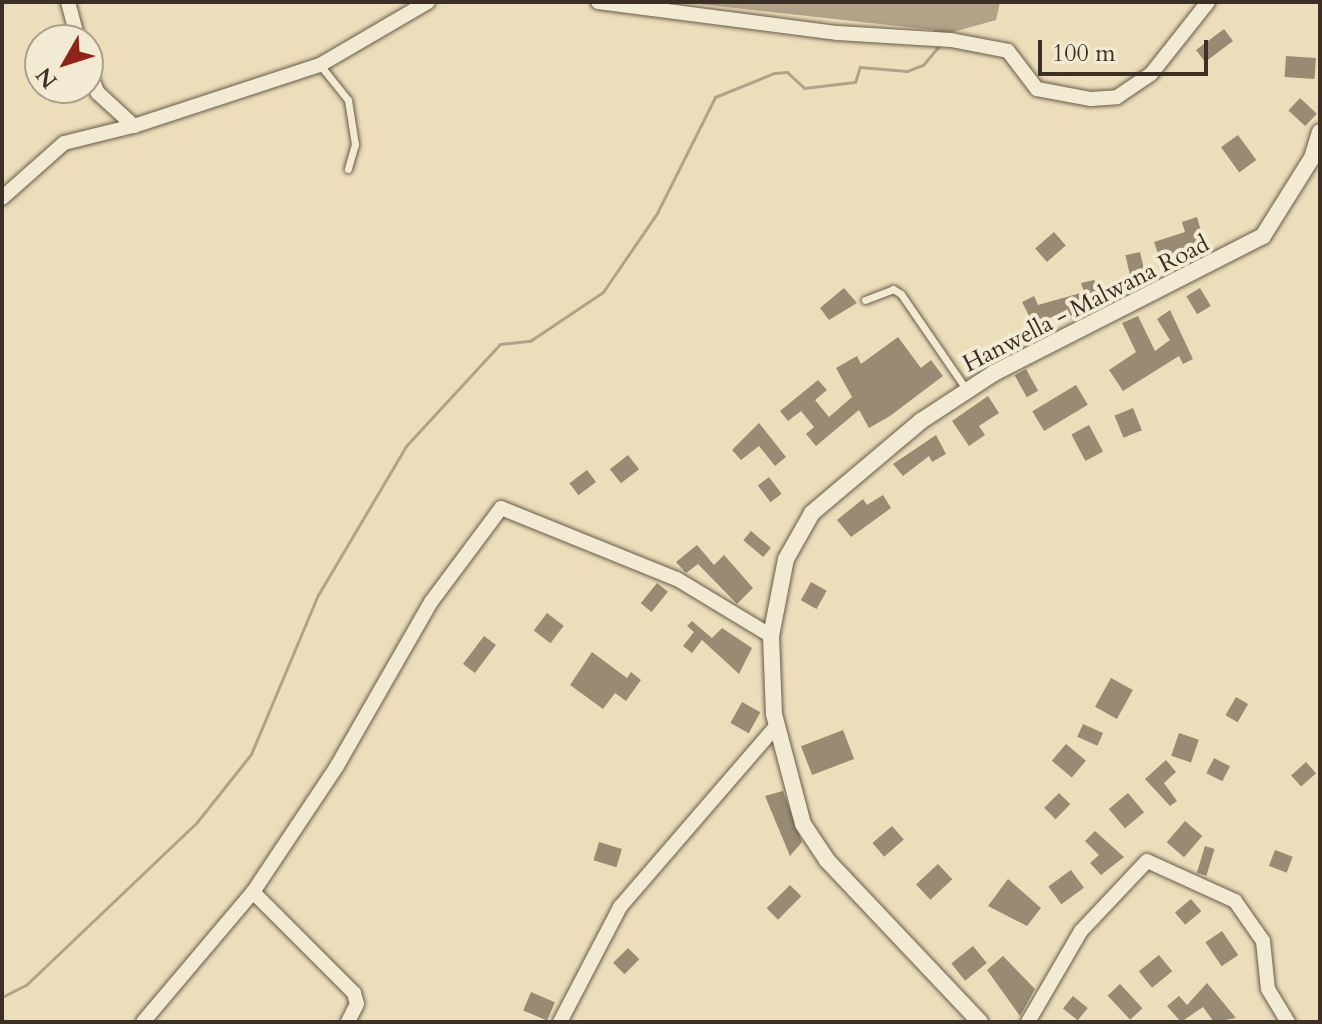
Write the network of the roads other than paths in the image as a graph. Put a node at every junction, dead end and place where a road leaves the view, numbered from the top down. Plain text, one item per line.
1 (68, 2) edge
2 (428, 2) edge
3 (598, 2) edge
4 (1208, 2) edge
5 (74, 24) edge
6 (320, 65) junction
7 (104, 98) edge
8 (134, 126) junction
9 (1320, 132) edge
10 (348, 169) dead end
11 (2, 198) edge
12 (865, 300) dead end
13 (968, 391) junction
14 (771, 636) junction
15 (777, 725) junction
16 (253, 892) junction
17 (143, 1022) edge
18 (348, 1022) edge
19 (560, 1022) edge
20 (980, 1022) edge
21 (1028, 1022) edge
22 (1288, 1022) edge

1 - 5 street
2 - 6 street
3 - 4 street
6 - 8 street
6 - 10 lane
7 - 8 street
8 - 11 street
9 - 13 street, Hanwella - Malwana Road
12 - 13 lane
13 - 14 street, Hanwella - Malwana Road
14 - 15 street, Hanwella - Malwana Road
14 - 16 street
15 - 19 street
15 - 20 street, Hanwella - Malwana Road
16 - 17 street
16 - 18 street
21 - 22 street

